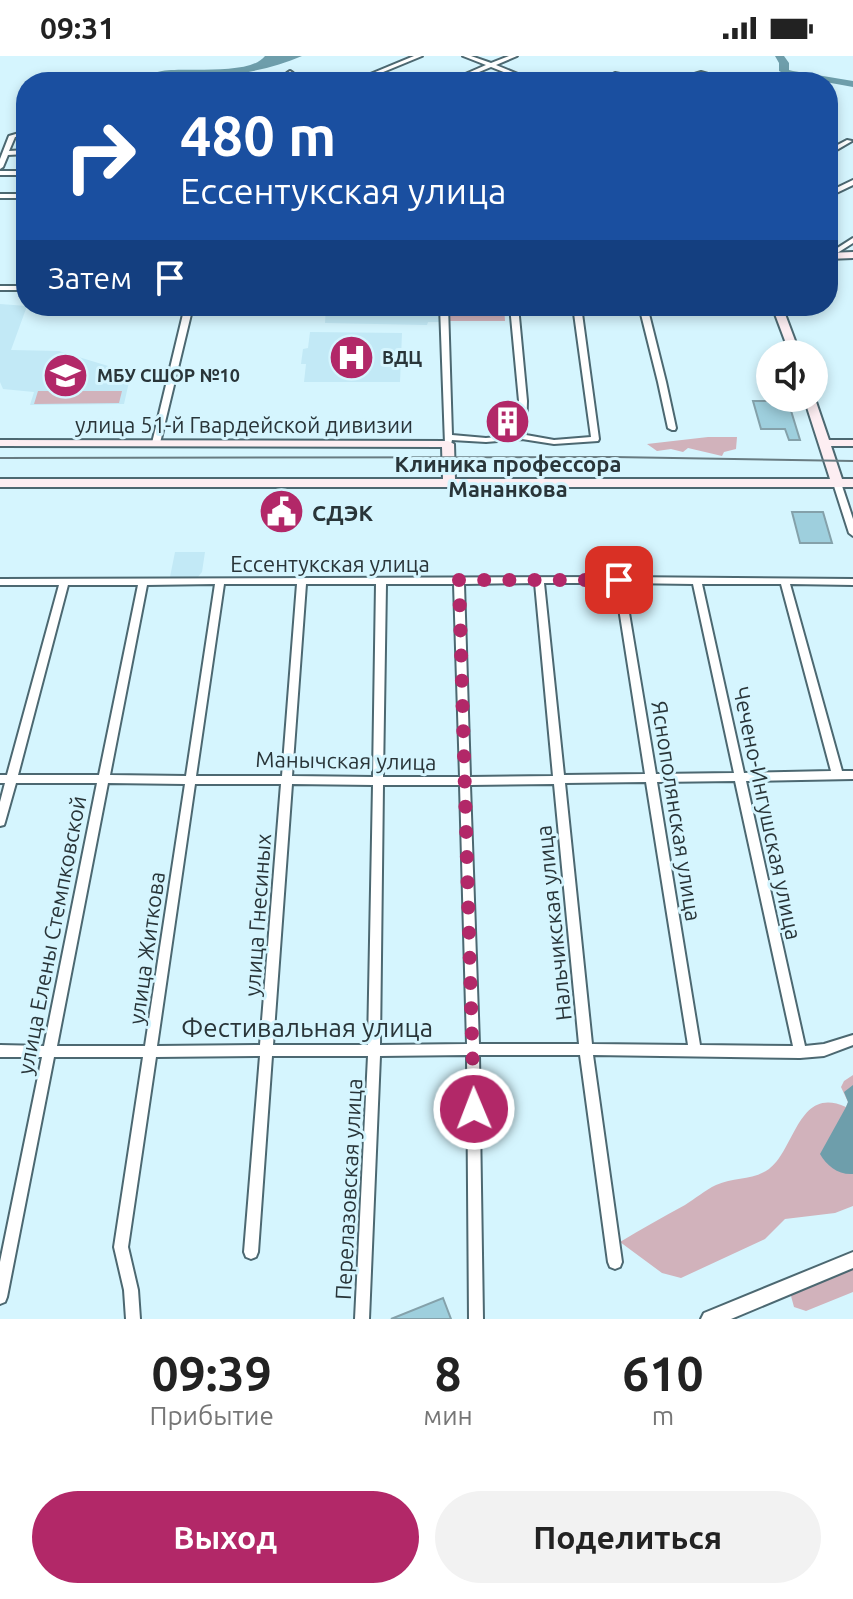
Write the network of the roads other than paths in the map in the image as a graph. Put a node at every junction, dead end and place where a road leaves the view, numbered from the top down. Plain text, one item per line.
1 (419, 56) edge
2 (466, 56) edge
3 (514, 56) edge
4 (491, 67) junction
5 (379, 72) edge
6 (477, 72) edge
7 (505, 72) edge
8 (849, 141) dead end
9 (838, 147) edge
10 (5, 149) edge
11 (0, 167) edge
12 (187, 316) edge
13 (444, 316) edge
14 (515, 316) edge
15 (578, 316) edge
16 (645, 316) edge
17 (781, 316) edge
18 (790, 340) edge
19 (815, 412) edge
20 (672, 428) dead end
21 (522, 437) junction
22 (448, 441) junction
23 (0, 443) edge
24 (156, 443) junction
25 (826, 443) junction
26 (853, 443) edge
27 (0, 483) edge
28 (449, 483) junction
29 (837, 483) junction
30 (853, 483) edge
31 (853, 533) edge
32 (459, 580) junction
33 (539, 580) junction
34 (619, 580) junction
35 (220, 581) junction
36 (302, 581) junction
37 (381, 581) junction
38 (0, 582) edge
39 (64, 582) junction
40 (143, 582) junction
41 (697, 582) junction
42 (785, 582) junction
43 (853, 582) edge
44 (853, 775) edge
45 (838, 776) junction
46 (191, 778) junction
47 (740, 778) junction
48 (6, 779) edge
49 (102, 779) junction
50 (287, 779) junction
51 (559, 779) junction
52 (652, 779) junction
53 (378, 780) junction
54 (466, 781) junction
55 (0, 822) edge
56 (853, 1040) edge
57 (473, 1049) junction
58 (586, 1050) junction
59 (695, 1050) junction
60 (0, 1051) edge
61 (266, 1051) junction
62 (47, 1052) junction
63 (151, 1052) junction
64 (800, 1052) junction
65 (374, 1053) junction
66 (251, 1252) dead end
67 (853, 1260) edge
68 (615, 1262) dead end
69 (0, 1297) edge
70 (133, 1319) edge
71 (362, 1319) edge
72 (476, 1319) edge
73 (710, 1319) edge

1 - 5 street
2 - 4 street
3 - 4 street
4 - 6 street
4 - 7 street
8 - 9 street
10 - 11 street
12 - 24 street
13 - 22 street
14 - 21 street
15 - 21 street
16 - 20 street
17 - 18 main road
19 - 25 main road
21 - 22 street
22 - 24 main road, улица 51-й Гвардейской дивизии
22 - 28 main road
23 - 24 main road, улица 51-й Гвардейской дивизии
25 - 26 main road
25 - 29 main road
27 - 28 main road
28 - 29 main road
29 - 30 main road
29 - 31 street
32 - 33 street, Ессентукская улица
32 - 37 street, Ессентукская улица
32 - 54 street
33 - 34 street, Ессентукская улица
33 - 51 street, Нальчикская улица
34 - 41 street, Ессентукская улица
34 - 52 street, Яснополянская улица
35 - 36 street, Ессентукская улица
35 - 40 street, Ессентукская улица
35 - 46 street, улица Житкова
36 - 37 street, Ессентукская улица
36 - 50 street, улица Гнесиных
37 - 53 street, Перелазовская улица
38 - 39 street, Ессентукская улица
39 - 40 street, Ессентукская улица
39 - 48 street
40 - 49 street, улица Елены Стемпковской
41 - 42 street, Ессентукская улица
41 - 47 street, Чечено-Ингушская улица
42 - 43 street, Ессентукская улица
42 - 45 street
44 - 45 street, Манычская улица
45 - 47 street, Манычская улица
46 - 49 street, Манычская улица
46 - 50 street, Манычская улица
46 - 63 street, улица Житкова
47 - 52 street, Манычская улица
47 - 64 street, Чечено-Ингушская улица
48 - 49 street, Манычская улица
48 - 55 street
49 - 62 street, улица Елены Стемпковской
50 - 53 street, Манычская улица
50 - 61 street, улица Гнесиных
51 - 52 street, Манычская улица
51 - 54 street, Манычская улица
51 - 58 street, Нальчикская улица
52 - 59 street, Яснополянская улица
53 - 54 street, Манычская улица
53 - 65 street, Перелазовская улица
54 - 57 street
56 - 64 street, Фестивальная улица
57 - 58 street, Фестивальная улица
57 - 65 street, Фестивальная улица
57 - 72 street
58 - 59 street, Фестивальная улица
58 - 68 street, Нальчикская улица
59 - 64 street, Фестивальная улица
60 - 62 street, Фестивальная улица
61 - 63 street, Фестивальная улица
61 - 65 street, Фестивальная улица
61 - 66 street, улица Гнесиных
62 - 63 street, Фестивальная улица
62 - 69 street, улица Елены Стемпковской
63 - 70 street, улица Житкова
65 - 71 street, Перелазовская улица
67 - 73 street

